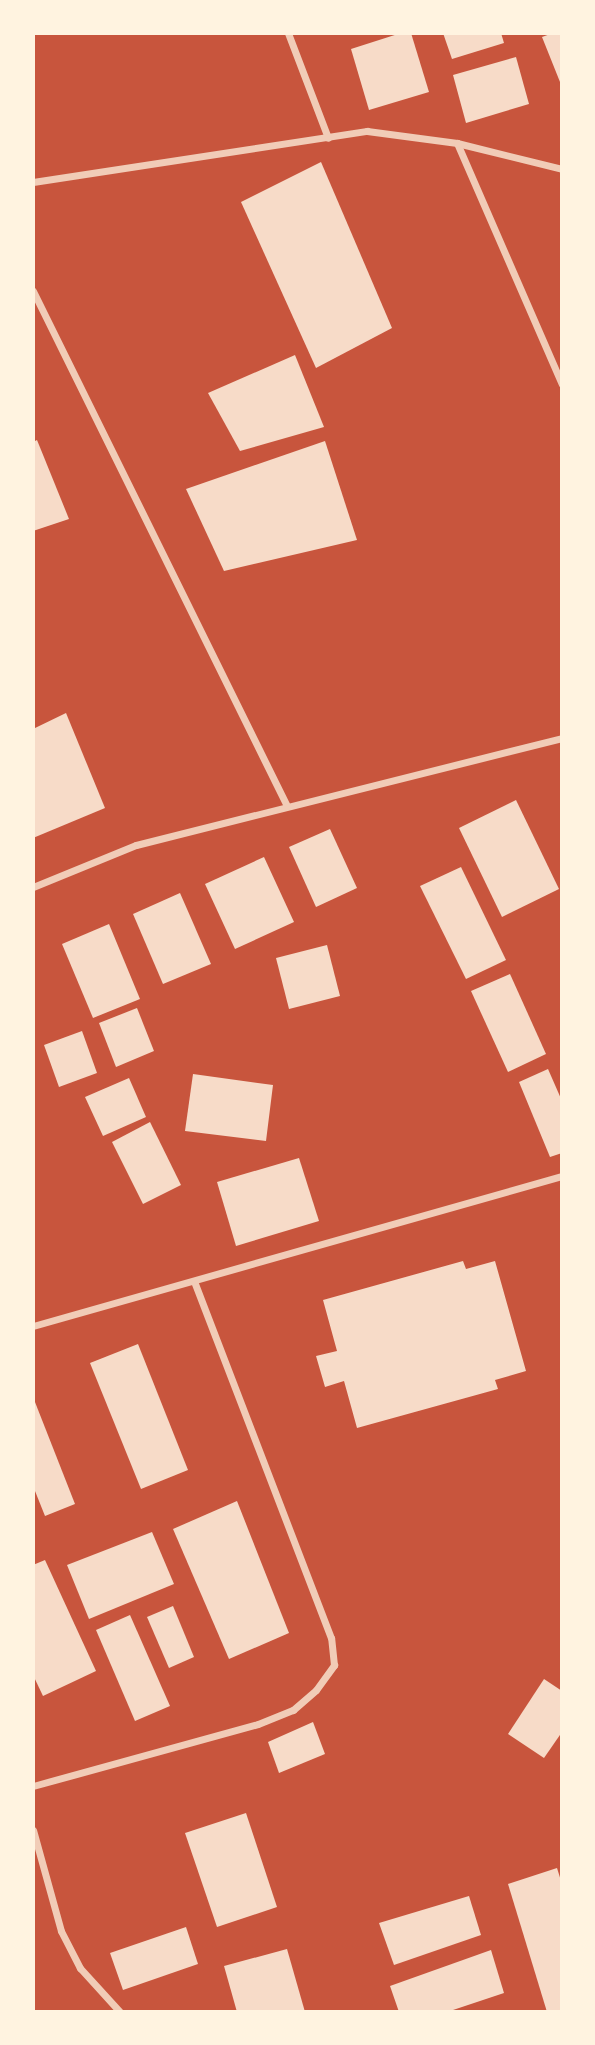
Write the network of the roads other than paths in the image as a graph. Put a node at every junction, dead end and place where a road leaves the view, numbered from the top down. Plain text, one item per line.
1 (288, 33) edge
2 (328, 138) junction
3 (457, 143) junction
4 (562, 169) edge
5 (33, 182) edge
6 (33, 291) edge
7 (562, 384) edge
8 (562, 738) edge
9 (287, 806) junction
10 (33, 887) edge
11 (562, 1175) edge
12 (194, 1281) junction
13 (33, 1326) edge
14 (33, 1786) edge
15 (33, 1830) edge
16 (120, 2012) edge

1 - 2 street
2 - 3 street
2 - 5 street
3 - 4 street
3 - 7 street
6 - 9 street
8 - 9 street
9 - 10 street
11 - 12 street
12 - 13 street
12 - 14 street
15 - 16 street

